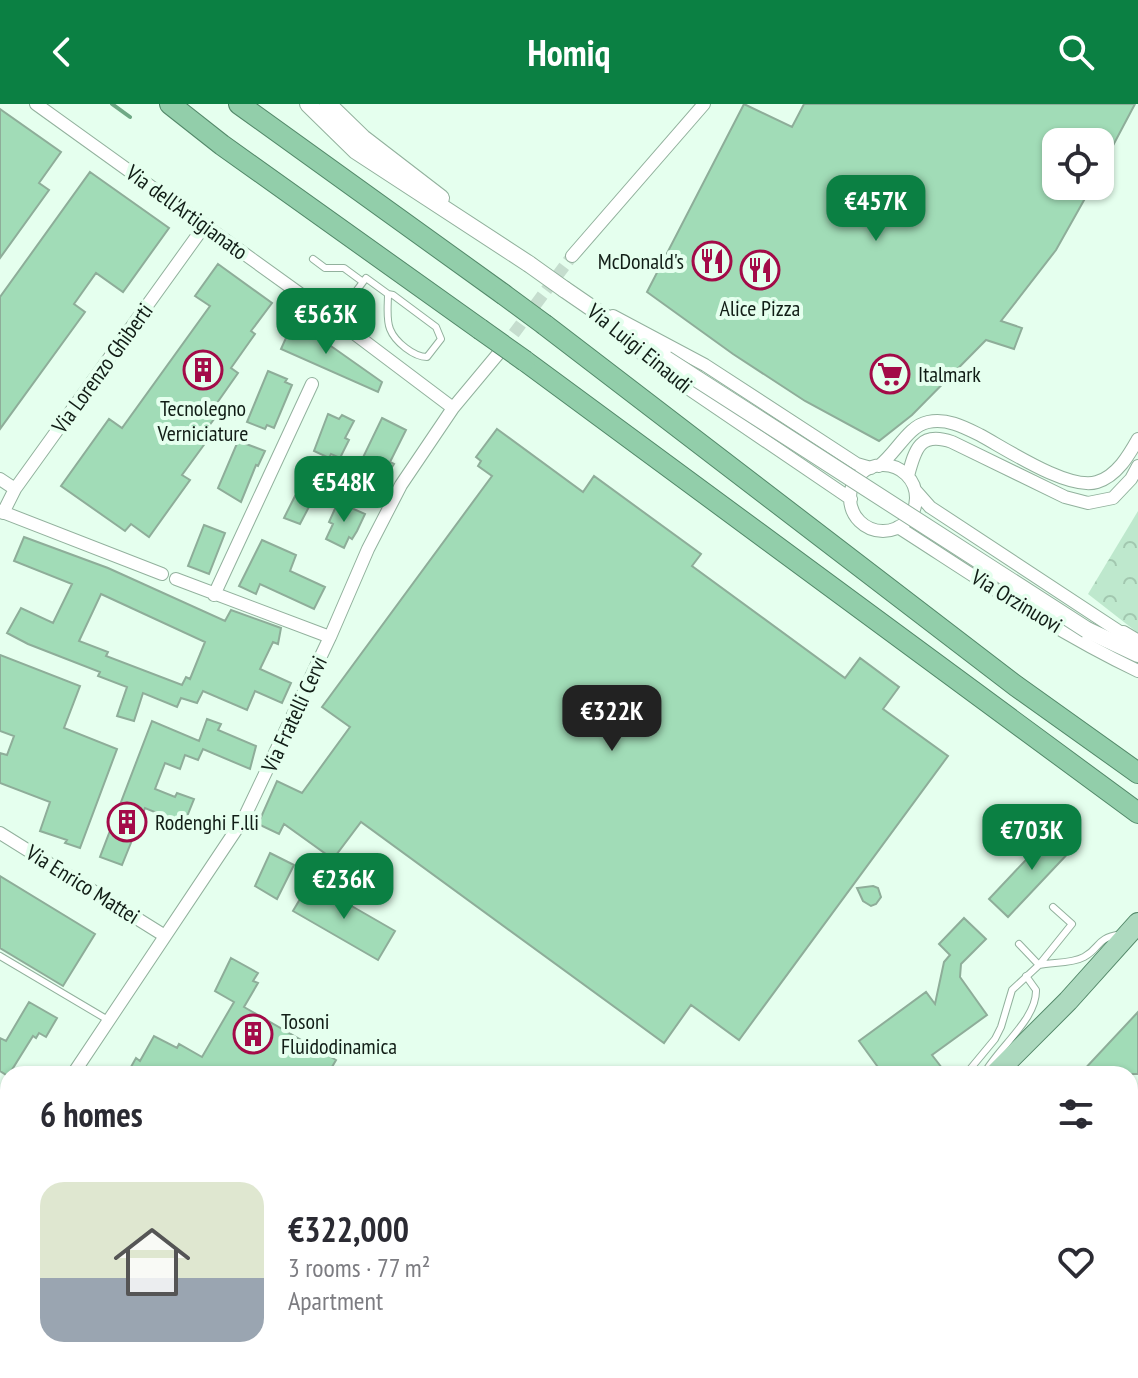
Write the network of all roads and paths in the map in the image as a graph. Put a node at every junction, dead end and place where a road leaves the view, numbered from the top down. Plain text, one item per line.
1 (36, 104) edge
2 (170, 104) edge
3 (239, 104) edge
4 (308, 104) edge
5 (328, 104) edge
6 (704, 104) edge
7 (205, 225) junction
8 (486, 234) junction
9 (572, 256) tunnel mouth
10 (313, 259) dead end
11 (363, 282) junction
12 (388, 294) junction
13 (583, 301) junction
14 (335, 319) junction
15 (503, 348) tunnel mouth
16 (312, 384) dead end
17 (453, 408) junction
18 (1138, 439) edge
19 (1138, 466) edge
20 (875, 467) junction
21 (908, 476) junction
22 (0, 479) edge
23 (15, 489) junction
24 (915, 490) junction
25 (851, 499) junction
26 (2, 512) edge
27 (898, 527) junction
28 (162, 574) dead end
29 (176, 579) dead end
30 (214, 595) junction
31 (330, 637) junction
32 (1135, 647) edge
33 (1138, 671) edge
34 (1102, 746) junction
35 (1138, 755) edge
36 (1138, 773) edge
37 (1138, 813) edge
38 (0, 833) edge
39 (1053, 907) dead end
40 (1134, 928) edge
41 (165, 936) junction
42 (1019, 944) dead end
43 (0, 956) edge
44 (1039, 965) junction
45 (1026, 976) junction
46 (108, 1020) junction
47 (78, 1066) edge
48 (973, 1066) edge
49 (988, 1066) edge
50 (1003, 1066) edge

1 - 7 street, Via dell'Artigianato
2 - 37 highway, bridge
3 - 34 highway, bridge
4 - 8 street
5 - 8 street
6 - 9 street
7 - 14 street, Via dell'Artigianato
7 - 23 street, Via Lorenzo Ghiberti
8 - 13 street, bridge
10 - 11 lane
11 - 12 lane
11 - 14 lane
12 - 12 lane
13 - 20 street, Via Luigi Einaudi
13 - 25 street, Via Luigi Einaudi
13 - 32 street, bridge
14 - 17 street, Via dell'Artigianato
15 - 17 street, Via Fratelli Cervi
16 - 30 street
17 - 31 street, Via Fratelli Cervi
18 - 20 street
19 - 21 street
20 - 21 street, Via Luigi Einaudi
20 - 25 street
21 - 24 street
22 - 23 street
23 - 26 street, Via Lorenzo Ghiberti
24 - 27 street
24 - 32 street
25 - 27 street, Via Luigi Einaudi
26 - 28 street
27 - 33 street, Via Orzinuovi
29 - 30 street
30 - 31 street
31 - 41 street, Via Fratelli Cervi
34 - 35 highway
34 - 36 highway
38 - 41 street, Via Enrico Mattei
39 - 44 lane
40 - 44 lane
40 - 50 main road
41 - 46 street, Via Fratelli Cervi
42 - 44 lane
43 - 46 lane
44 - 45 lane
45 - 48 lane
45 - 49 lane
46 - 47 street, Via Fratelli Cervi

